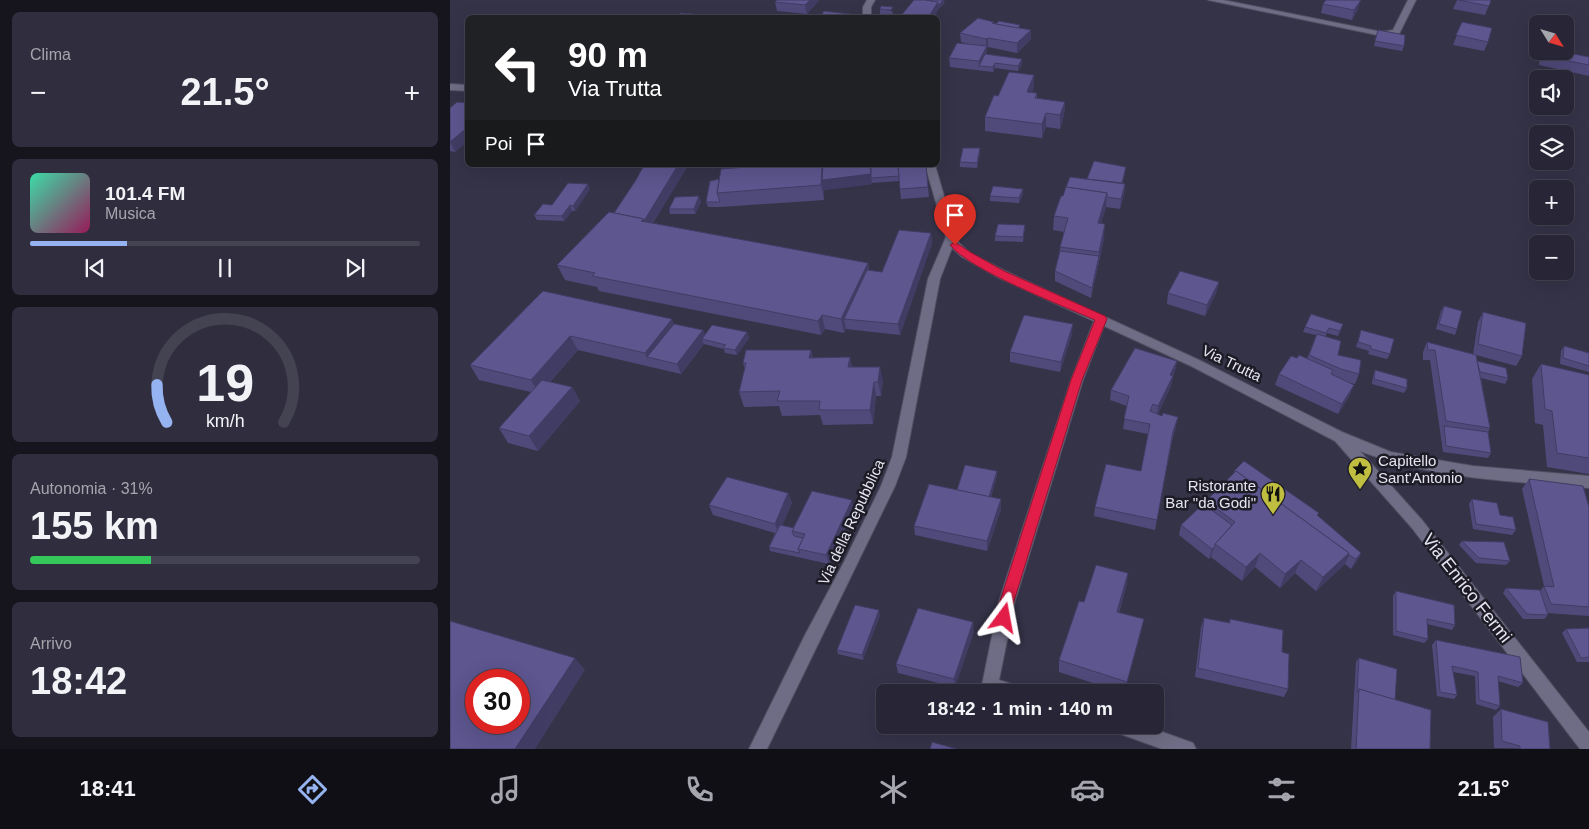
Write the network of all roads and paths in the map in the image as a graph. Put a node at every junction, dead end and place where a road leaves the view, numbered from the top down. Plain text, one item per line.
1 (872, 0) edge
2 (1212, 0) edge
3 (1412, 0) edge
4 (867, 15) edge
5 (450, 87) edge
6 (465, 88) edge
7 (931, 167) edge
8 (951, 237) junction
9 (1102, 319) junction
10 (1337, 436) junction
11 (1589, 482) edge
12 (990, 684) edge
13 (1144, 734) edge
14 (1589, 746) edge
15 (758, 749) edge
16 (1187, 749) edge

1 - 4 street
2 - 3 street
5 - 6 street
7 - 8 street, Via Trutta
8 - 9 street, Via Trutta
8 - 15 street, Via della Repubblica
9 - 10 street, Via Trutta
9 - 12 street
10 - 11 street, Via Trutta
10 - 14 street, Via Enrico Fermi
13 - 16 street

